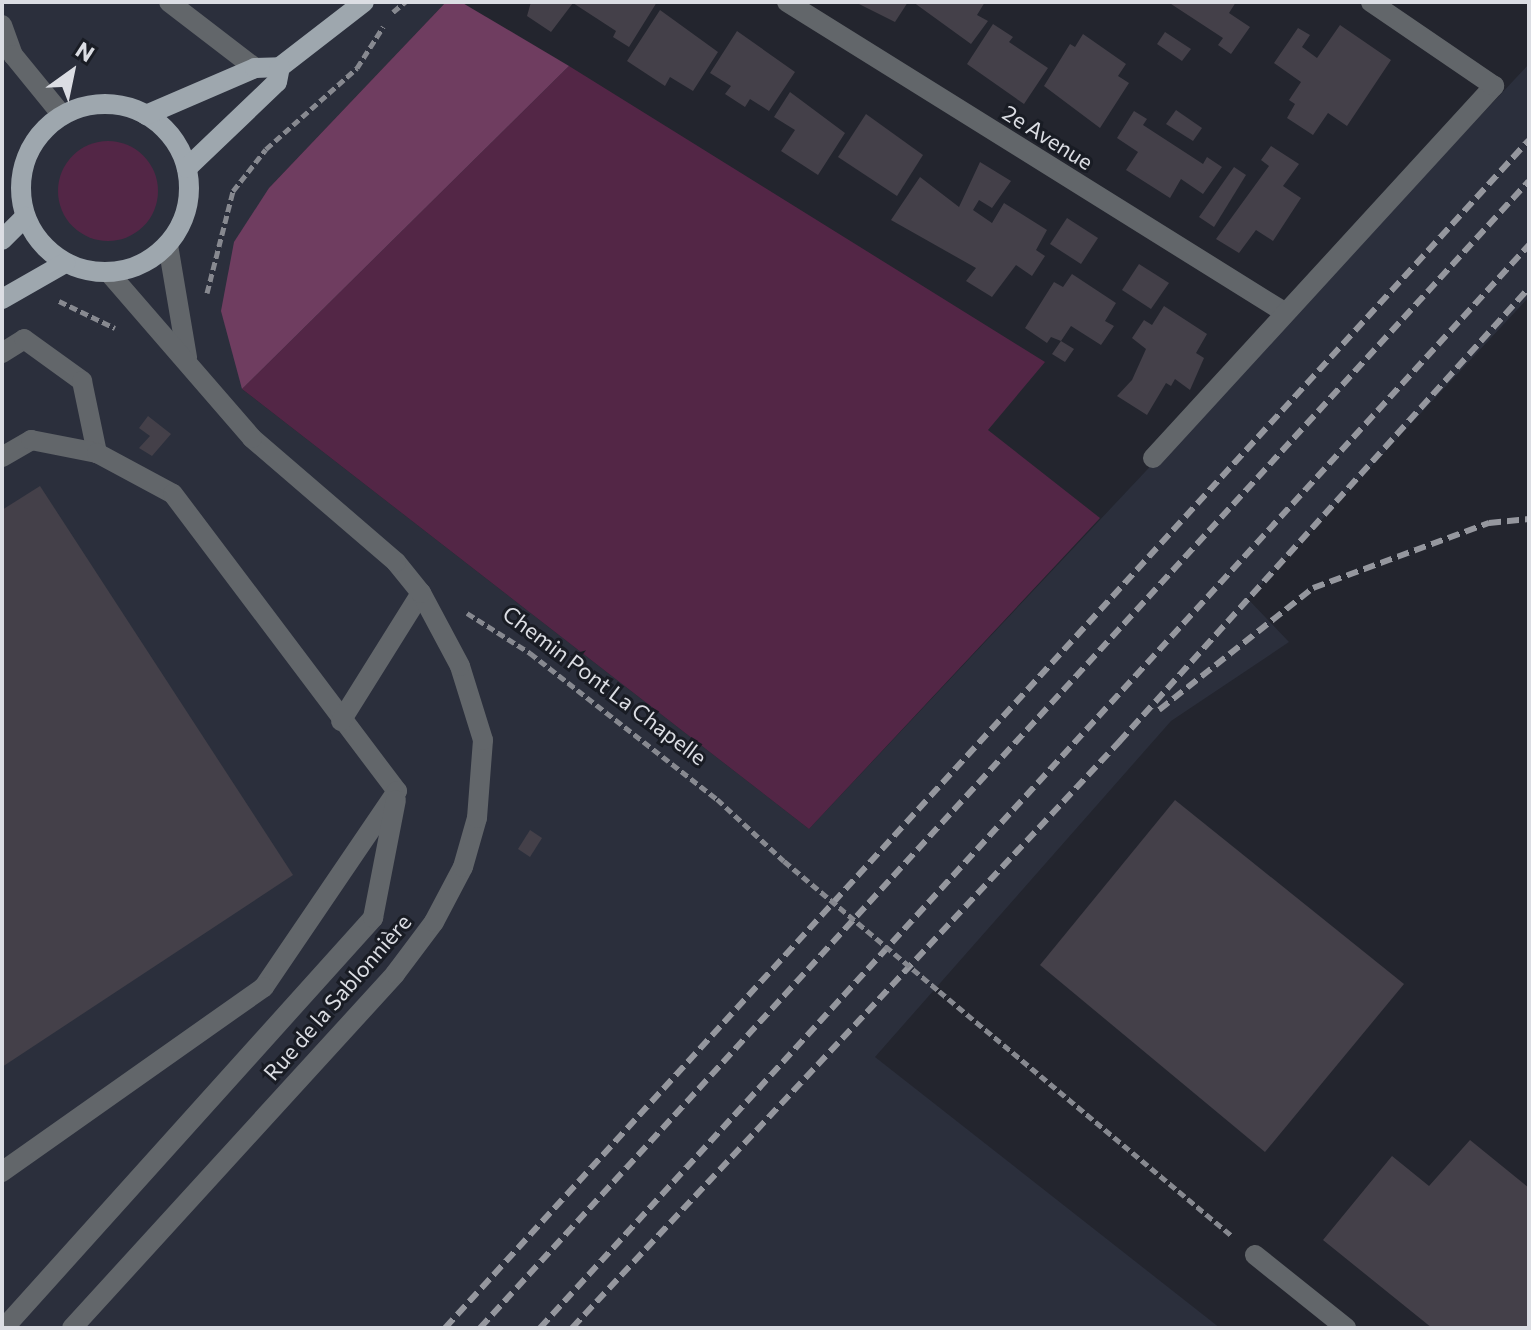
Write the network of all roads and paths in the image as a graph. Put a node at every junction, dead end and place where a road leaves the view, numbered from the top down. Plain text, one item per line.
1 (169, 2) edge
2 (364, 2) edge
3 (405, 2) edge
4 (787, 2) edge
5 (1371, 2) edge
6 (2, 25) edge
7 (280, 67) junction
8 (255, 68) junction
9 (62, 115) junction
10 (146, 115) junction
11 (187, 168) junction
12 (25, 217) junction
13 (2, 240) edge
14 (168, 245) junction
15 (65, 263) junction
16 (109, 273) junction
17 (51, 297) dead end
18 (2, 299) edge
19 (1284, 312) junction
20 (184, 321) junction
21 (161, 332) junction
22 (2, 353) edge
23 (187, 357) junction
24 (97, 453) junction
25 (2, 457) edge
26 (1153, 458) dead end
27 (421, 593) junction
28 (341, 721) junction
29 (397, 791) junction
30 (2, 1172) edge
31 (1255, 1255) joint
32 (4, 1328) edge
33 (72, 1328) edge
34 (1346, 1328) edge

1 - 8 street
2 - 7 main road
3 - 20 path
4 - 19 street, 2e Avenue
5 - 19 street
6 - 9 street
7 - 8 main road
7 - 11 main road
8 - 10 main road
9 - 10 main road
9 - 12 main road
10 - 11 main road
11 - 14 main road
12 - 13 main road
12 - 15 main road
14 - 16 main road
14 - 20 street
15 - 16 main road
15 - 18 main road
16 - 21 street
17 - 21 path
19 - 26 street
20 - 23 street
21 - 23 street
22 - 24 street
23 - 27 street
24 - 25 street
24 - 28 street
27 - 28 street
27 - 31 path, Chemin Pont La Chapelle, bridge
27 - 33 street, Rue de la Sablonnière
28 - 29 street
29 - 30 street
29 - 32 street
31 - 34 street

